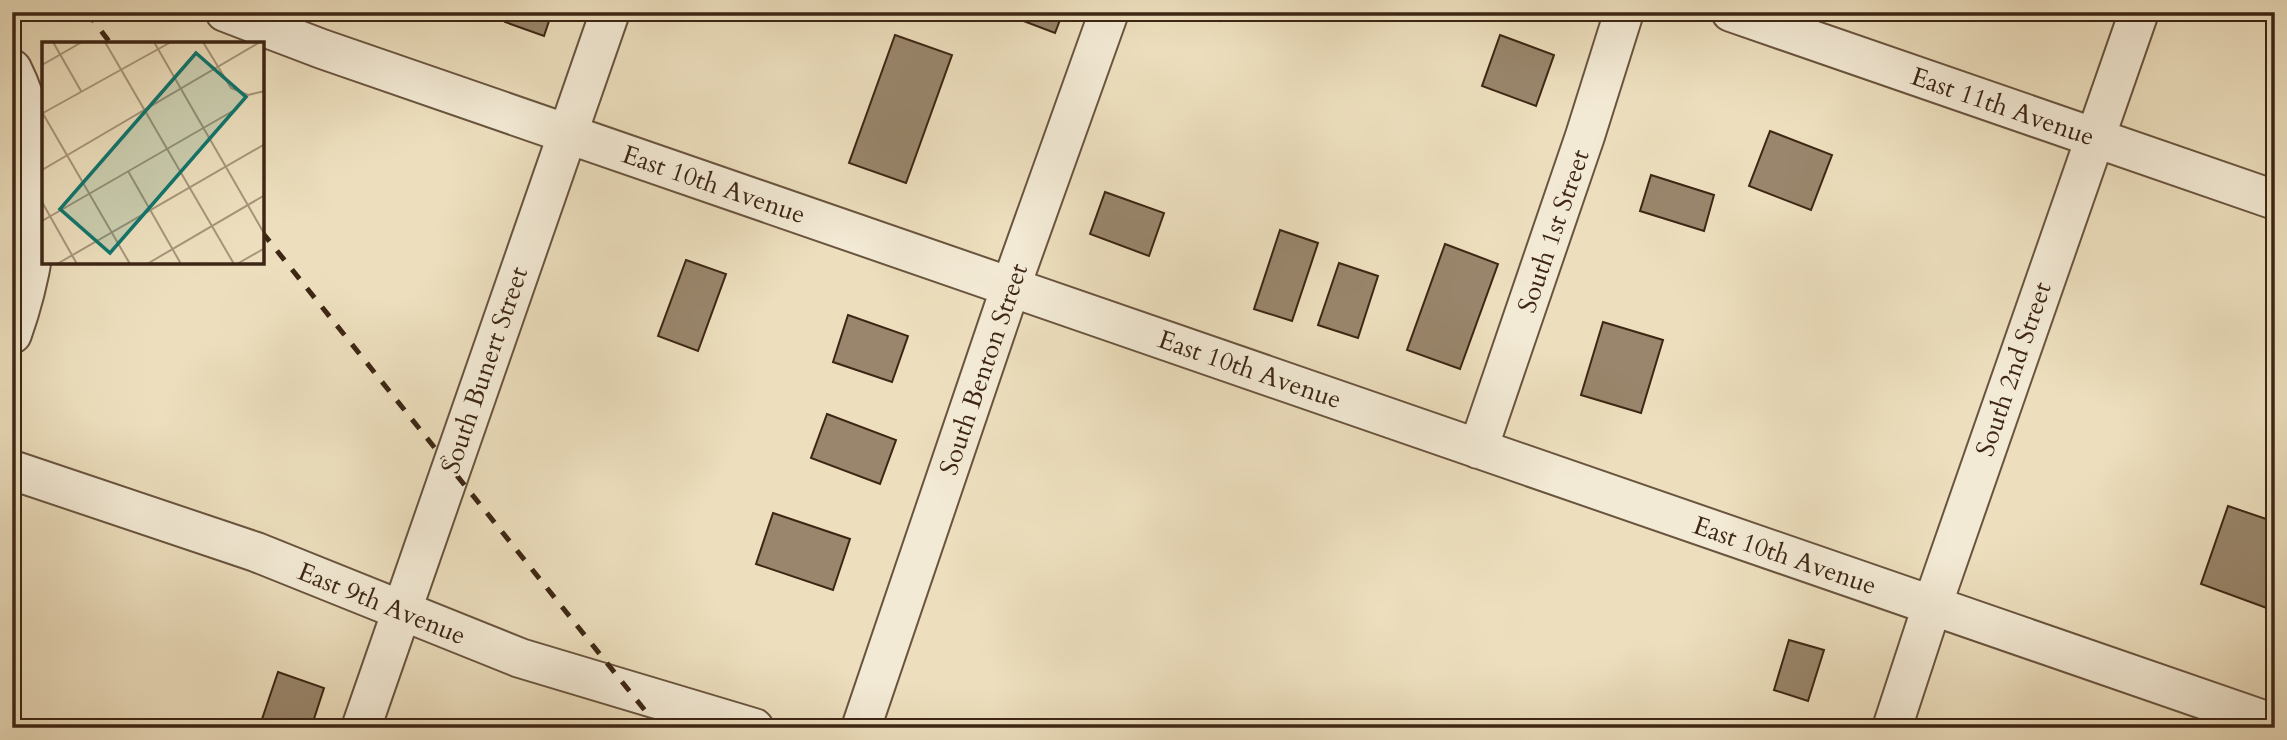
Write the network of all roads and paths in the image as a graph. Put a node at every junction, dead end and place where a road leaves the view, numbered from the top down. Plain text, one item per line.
1 (225, 12) edge
2 (610, 12) edge
3 (1109, 12) edge
4 (1624, 12) edge
5 (1731, 12) edge
6 (2139, 12) edge
7 (16, 77) edge
8 (566, 133) junction
9 (2094, 137) junction
10 (2275, 200) edge
11 (1011, 286) junction
12 (12, 334) edge
13 (1478, 449) junction
14 (12, 470) edge
15 (1932, 606) junction
16 (401, 610) junction
17 (2275, 724) edge
18 (361, 728) edge
19 (754, 728) edge
20 (861, 728) edge
21 (1892, 728) edge

1 - 8 street, East 10th Avenue
2 - 8 street, South Bunert Street
3 - 11 street, South Benton Street
4 - 13 street, South 1st Street
5 - 9 street, East 11th Avenue
6 - 9 street, South 2nd Street
7 - 12 street
8 - 11 street, East 10th Avenue
8 - 16 street, South Bunert Street
9 - 10 street, East 11th Avenue
9 - 15 street, South 2nd Street
11 - 13 street, East 10th Avenue
11 - 20 street, South Benton Street
13 - 15 street, East 10th Avenue
14 - 16 street, East 9th Avenue
15 - 17 street, East 10th Avenue
15 - 21 street, South 2nd Street
16 - 18 street, South Bunert Street
16 - 19 street, East 9th Avenue

